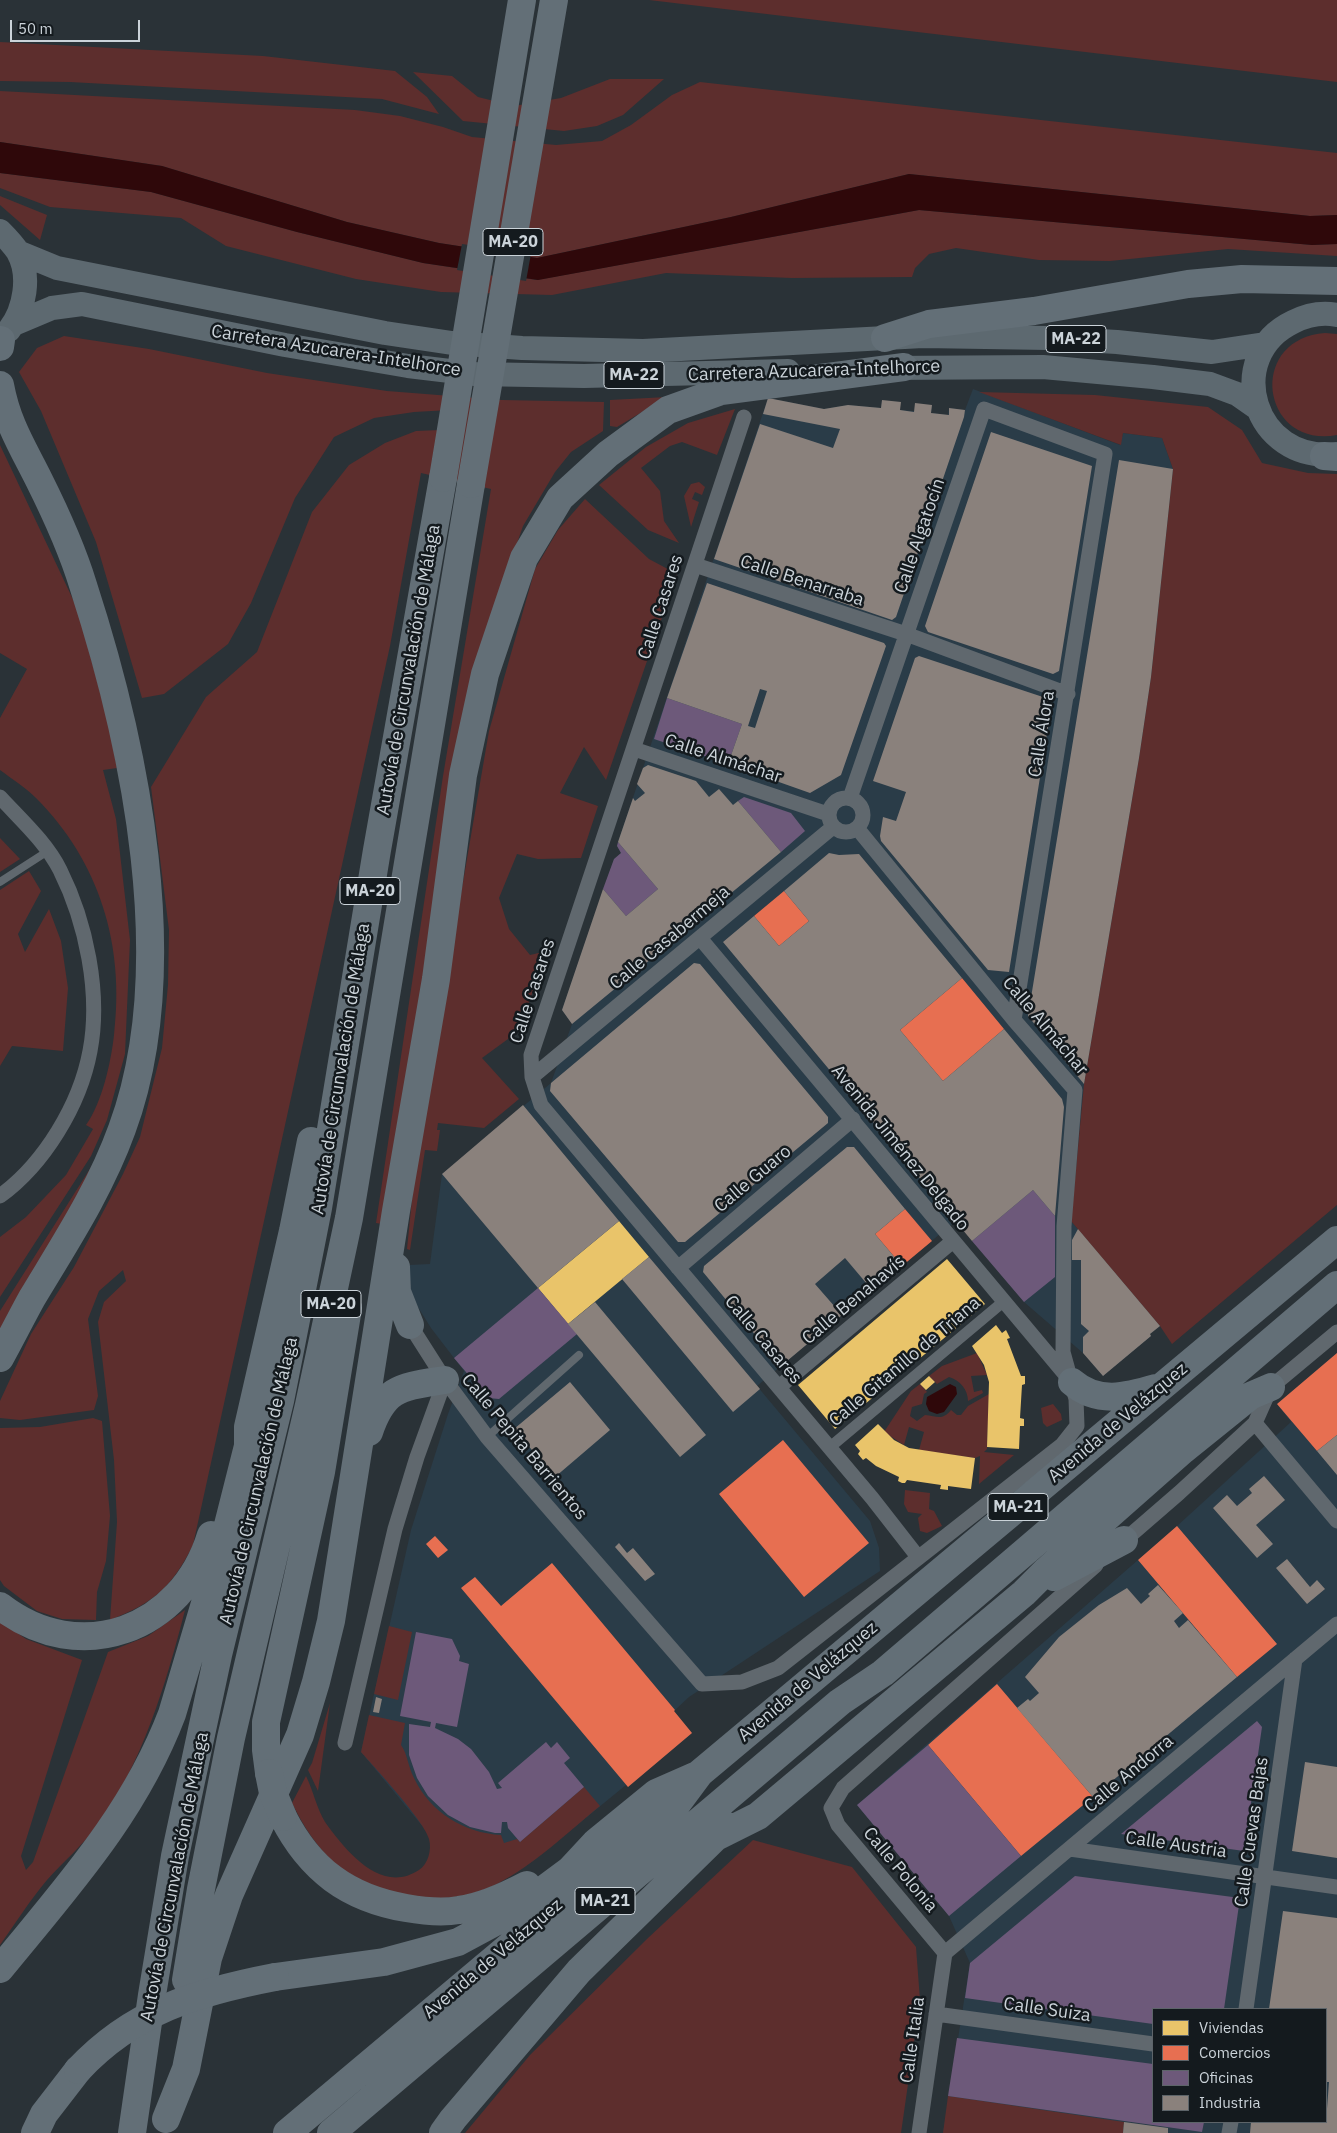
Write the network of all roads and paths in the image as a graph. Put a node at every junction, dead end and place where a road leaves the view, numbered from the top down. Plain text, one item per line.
1 (522, 0) edge
2 (554, 0) edge
3 (0, 231) edge
4 (18, 252) junction
5 (1337, 281) edge
6 (1337, 314) edge
7 (4, 338) edge
8 (884, 338) junction
9 (1265, 344) junction
10 (904, 367) junction
11 (0, 385) edge
12 (1257, 408) junction
13 (744, 417) dead end
14 (5, 418) edge
15 (1105, 454) joint
16 (1333, 456) edge
17 (695, 566) junction
18 (906, 634) junction
19 (1068, 694) junction
20 (634, 749) junction
21 (0, 797) edge
22 (850, 798) junction
23 (830, 820) junction
24 (857, 828) junction
25 (48, 851) junction
26 (0, 882) edge
27 (363, 932) junction
28 (700, 938) junction
29 (1014, 1020) junction
30 (374, 1068) junction
31 (532, 1077) junction
32 (853, 1119) junction
33 (0, 1196) edge
34 (396, 1211) junction
35 (1337, 1240) edge
36 (953, 1241) junction
37 (678, 1268) junction
38 (1337, 1285) edge
39 (1003, 1302) junction
40 (410, 1325) joint
41 (1337, 1332) edge
42 (579, 1355) dead end
43 (0, 1358) edge
44 (445, 1380) junction
45 (1072, 1382) junction
46 (1162, 1386) junction
47 (778, 1387) junction
48 (1271, 1388) junction
49 (1254, 1423) junction
50 (248, 1426) junction
51 (487, 1438) junction
52 (1062, 1445) junction
53 (829, 1448) junction
54 (356, 1469) junction
55 (1044, 1485) junction
56 (1337, 1522) edge
57 (1124, 1540) junction
58 (918, 1557) junction
59 (1024, 1593) junction
60 (0, 1606) edge
61 (1337, 1624) edge
62 (1295, 1660) junction
63 (883, 1673) junction
64 (702, 1684) joint
65 (345, 1743) dead end
66 (700, 1773) junction
67 (714, 1838) junction
68 (596, 1842) junction
69 (1070, 1849) junction
70 (1264, 1877) junction
71 (1337, 1887) edge
72 (945, 1953) junction
73 (0, 1969) edge
74 (1246, 2008) edge
75 (936, 2014) junction
76 (1152, 2044) edge
77 (165, 2126) edge
78 (35, 2133) edge
79 (132, 2133) edge
80 (287, 2133) edge
81 (331, 2133) edge
82 (443, 2133) edge
83 (919, 2133) edge

1 - 27 highway, Autovía de Circunvalación de Málaga / MA-20, bridge
2 - 30 highway, Autovía de Circunvalación de Málaga / MA-20, bridge
3 - 4 main road, MA-22
4 - 7 main road, MA-22
4 - 8 main road, Carretera Azucarera-Intelhorce / MA-22
5 - 8 highway
6 - 9 main road, MA-22
7 - 10 main road, Carretera Azucarera-Intelhorce / MA-22
8 - 9 main road, Carretera Azucarera-Intelhorce / MA-22
9 - 12 main road, MA-22
10 - 12 main road, Carretera Azucarera-Intelhorce / MA-22
10 - 34 highway
11 - 14 highway
12 - 16 main road, MA-22
13 - 17 street, Calle Casares
14 - 43 highway
15 - 18 street, Calle Algatocín
15 - 19 street, Calle Álora
17 - 18 street, Calle Benarraba
17 - 20 street, Calle Casares
18 - 19 street, Calle Benarraba
18 - 22 street, Calle Algatocín
19 - 29 street, Calle Álora
20 - 23 street, Calle Almáchar
20 - 31 street, Calle Casares
21 - 25 street
22 - 23 street
22 - 24 street
23 - 24 street
23 - 28 street, Calle Casabermeja
24 - 29 street, Calle Almáchar
25 - 26 lane
25 - 33 street
27 - 50 highway
27 - 79 highway, Autovía de Circunvalación de Málaga / MA-20
28 - 31 street, Calle Casabermeja
28 - 32 street, Avenida Jiménez Delgado
29 - 45 street, Calle Almáchar
30 - 68 highway, bridge
30 - 77 highway, Autovía de Circunvalación de Málaga / MA-20
31 - 37 street, Calle Casares
32 - 36 street, Avenida Jiménez Delgado
32 - 37 street, Calle Guaro
34 - 40 highway
34 - 54 highway
35 - 46 highway, Avenida de Velázquez / MA-21
36 - 39 street, Avenida Jiménez Delgado
36 - 47 street, Calle Benahavís
37 - 47 street, Calle Casares
38 - 63 highway, Avenida de Velázquez / MA-21
39 - 45 street, Avenida Jiménez Delgado
39 - 53 street, Calle Gitanillo de Triana
40 - 44 street
41 - 48 street
42 - 51 lane
44 - 51 street, Calle Pepita Barrientos
44 - 54 highway
44 - 65 street, Calle Pepita Barrientos
45 - 46 highway
45 - 52 street, Calle Almáchar
46 - 55 highway, Avenida de Velázquez / MA-21
47 - 53 street, Calle Casares
48 - 49 street
48 - 59 highway
49 - 56 street
49 - 57 street
50 - 60 highway
50 - 73 highway
51 - 64 street, Calle Pepita Barrientos
52 - 55 highway
52 - 58 street, Avenida de Velázquez
53 - 58 street, Calle Casares
54 - 77 highway
55 - 66 highway, Avenida de Velázquez / MA-21
57 - 59 highway
57 - 72 street, Calle Polonia
58 - 64 street, Avenida de Velázquez
59 - 67 highway
61 - 62 street, Calle Andorra
62 - 69 street, Calle Andorra
62 - 70 street, Calle Cuevas Bajas
63 - 67 highway
63 - 81 highway, Avenida de Velázquez / MA-21
66 - 68 highway
66 - 80 highway, Avenida de Velázquez / MA-21
67 - 82 highway
68 - 78 highway, bridge
69 - 70 street, Calle Austria
69 - 72 street, Calle Andorra
70 - 71 street, Calle Austria
70 - 74 street, Calle Cuevas Bajas
72 - 75 street, Calle Italia
75 - 76 street, Calle Suiza
75 - 83 street, Calle Italia

